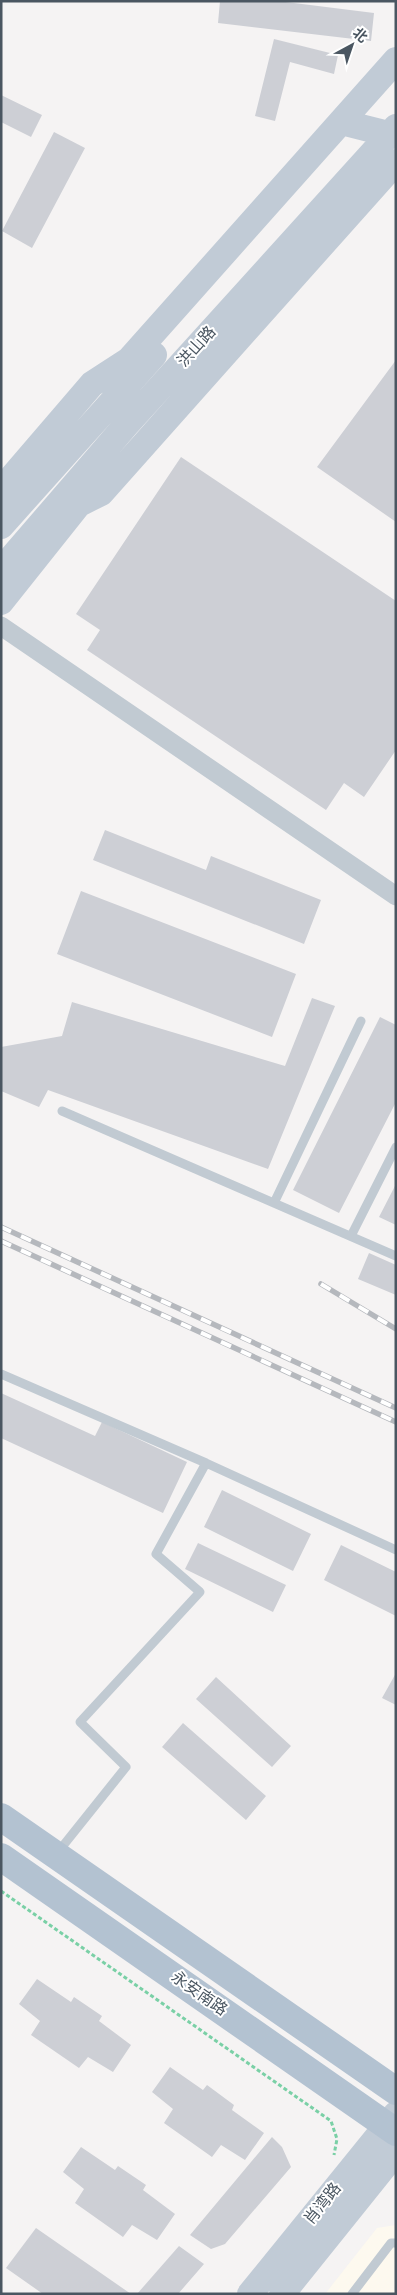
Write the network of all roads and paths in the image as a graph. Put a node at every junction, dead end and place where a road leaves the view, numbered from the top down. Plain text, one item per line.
1 (396, 60) edge
2 (396, 84) edge
3 (350, 124) junction
4 (393, 132) edge
5 (396, 162) edge
6 (1, 501) edge
7 (1, 526) edge
8 (1, 570) edge
9 (1, 602) edge
10 (1, 626) edge
11 (396, 896) edge
12 (361, 1021) dead end
13 (62, 1111) dead end
14 (396, 1148) edge
15 (274, 1203) junction
16 (351, 1236) junction
17 (396, 1256) edge
18 (1, 1374) edge
19 (206, 1464) junction
20 (396, 1550) edge
21 (1, 1817) edge
22 (56, 1854) junction
23 (1, 1857) edge
24 (1, 1891) edge
25 (396, 2091) edge
26 (393, 2124) edge
27 (396, 2152) edge
28 (334, 2157) dead end
29 (396, 2243) edge
30 (250, 2294) edge
31 (282, 2294) edge
32 (352, 2294) edge

1 - 3 street
2 - 3 street, 洪山路
3 - 4 street
3 - 6 street
3 - 7 street, 洪山路
4 - 8 street, 洪山路
5 - 9 street
10 - 11 street
12 - 15 lane
13 - 15 lane
14 - 16 lane
15 - 16 lane
16 - 17 lane
18 - 19 lane
19 - 20 lane
19 - 22 lane
21 - 22 main road, 永安南路
22 - 25 main road, 永安南路
23 - 26 main road, 永安南路
24 - 28 path
26 - 30 street, 肖湾路
27 - 31 street, 肖湾路
29 - 32 lane

